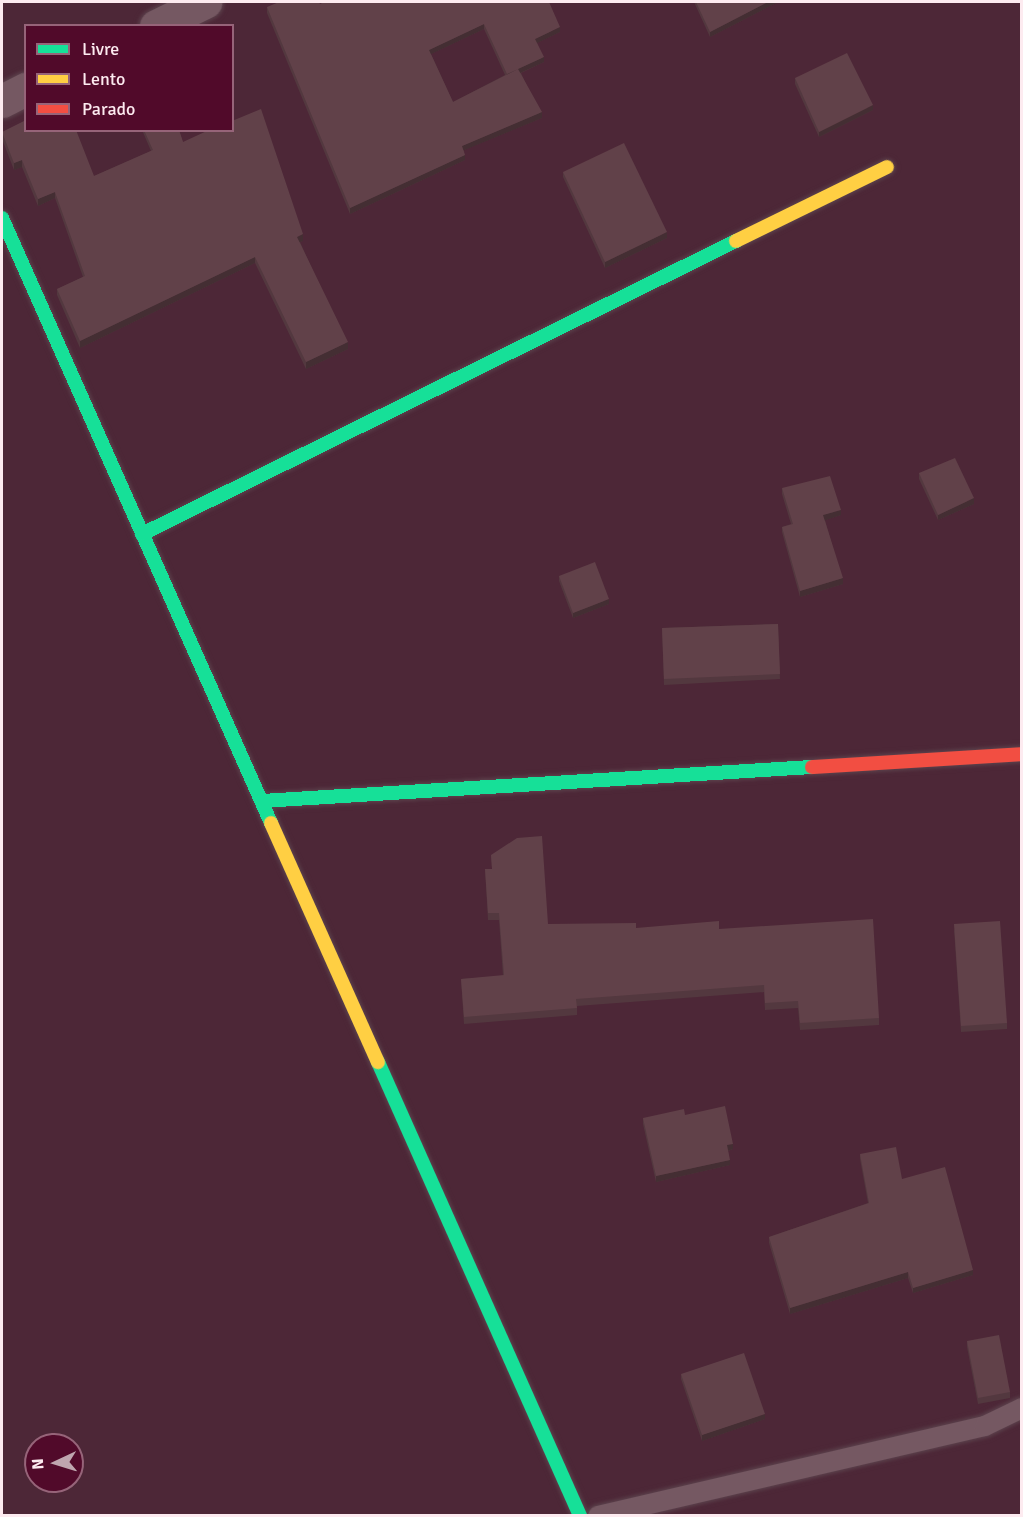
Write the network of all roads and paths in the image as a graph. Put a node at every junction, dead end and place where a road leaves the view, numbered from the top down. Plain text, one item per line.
1 (205, 2) edge
2 (160, 24) edge
3 (24, 90) edge
4 (2, 101) edge
5 (887, 167) dead end
6 (2, 218) edge
7 (142, 534) junction
8 (1022, 754) edge
9 (261, 801) junction
10 (1022, 1408) edge
11 (580, 1515) edge
12 (598, 1515) edge

1 - 2 street
3 - 4 street
5 - 7 street
6 - 7 street
7 - 9 street
8 - 9 street
9 - 11 street
10 - 12 lane

